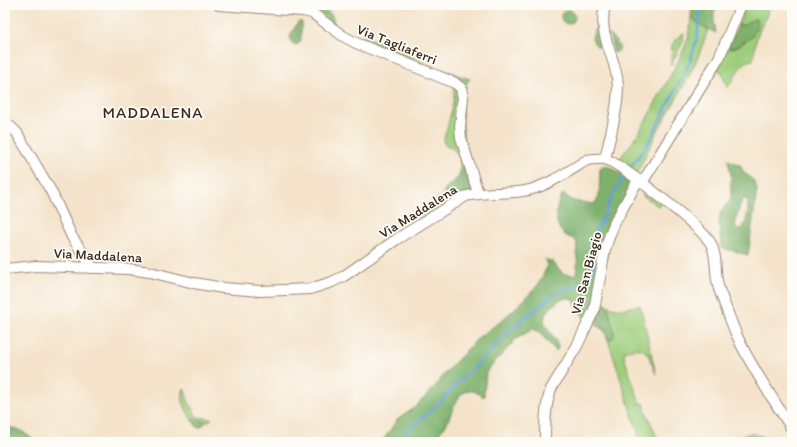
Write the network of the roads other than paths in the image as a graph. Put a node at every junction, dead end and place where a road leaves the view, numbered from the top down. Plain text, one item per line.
1 (219, 5) edge
2 (605, 5) edge
3 (741, 5) edge
4 (11, 127) dead end
5 (605, 159) junction
6 (638, 180) junction
7 (478, 193) junction
8 (93, 268) junction
9 (5, 269) edge
10 (792, 429) edge
11 (545, 442) edge

1 - 7 street, Via Tagliaferri
2 - 5 street
3 - 6 street, Via San Biagio
4 - 8 street
5 - 6 street
5 - 7 street, Via Maddalena
6 - 10 street
6 - 11 street, Via San Biagio
7 - 8 street, Via Maddalena
8 - 9 street, Via Maddalena

